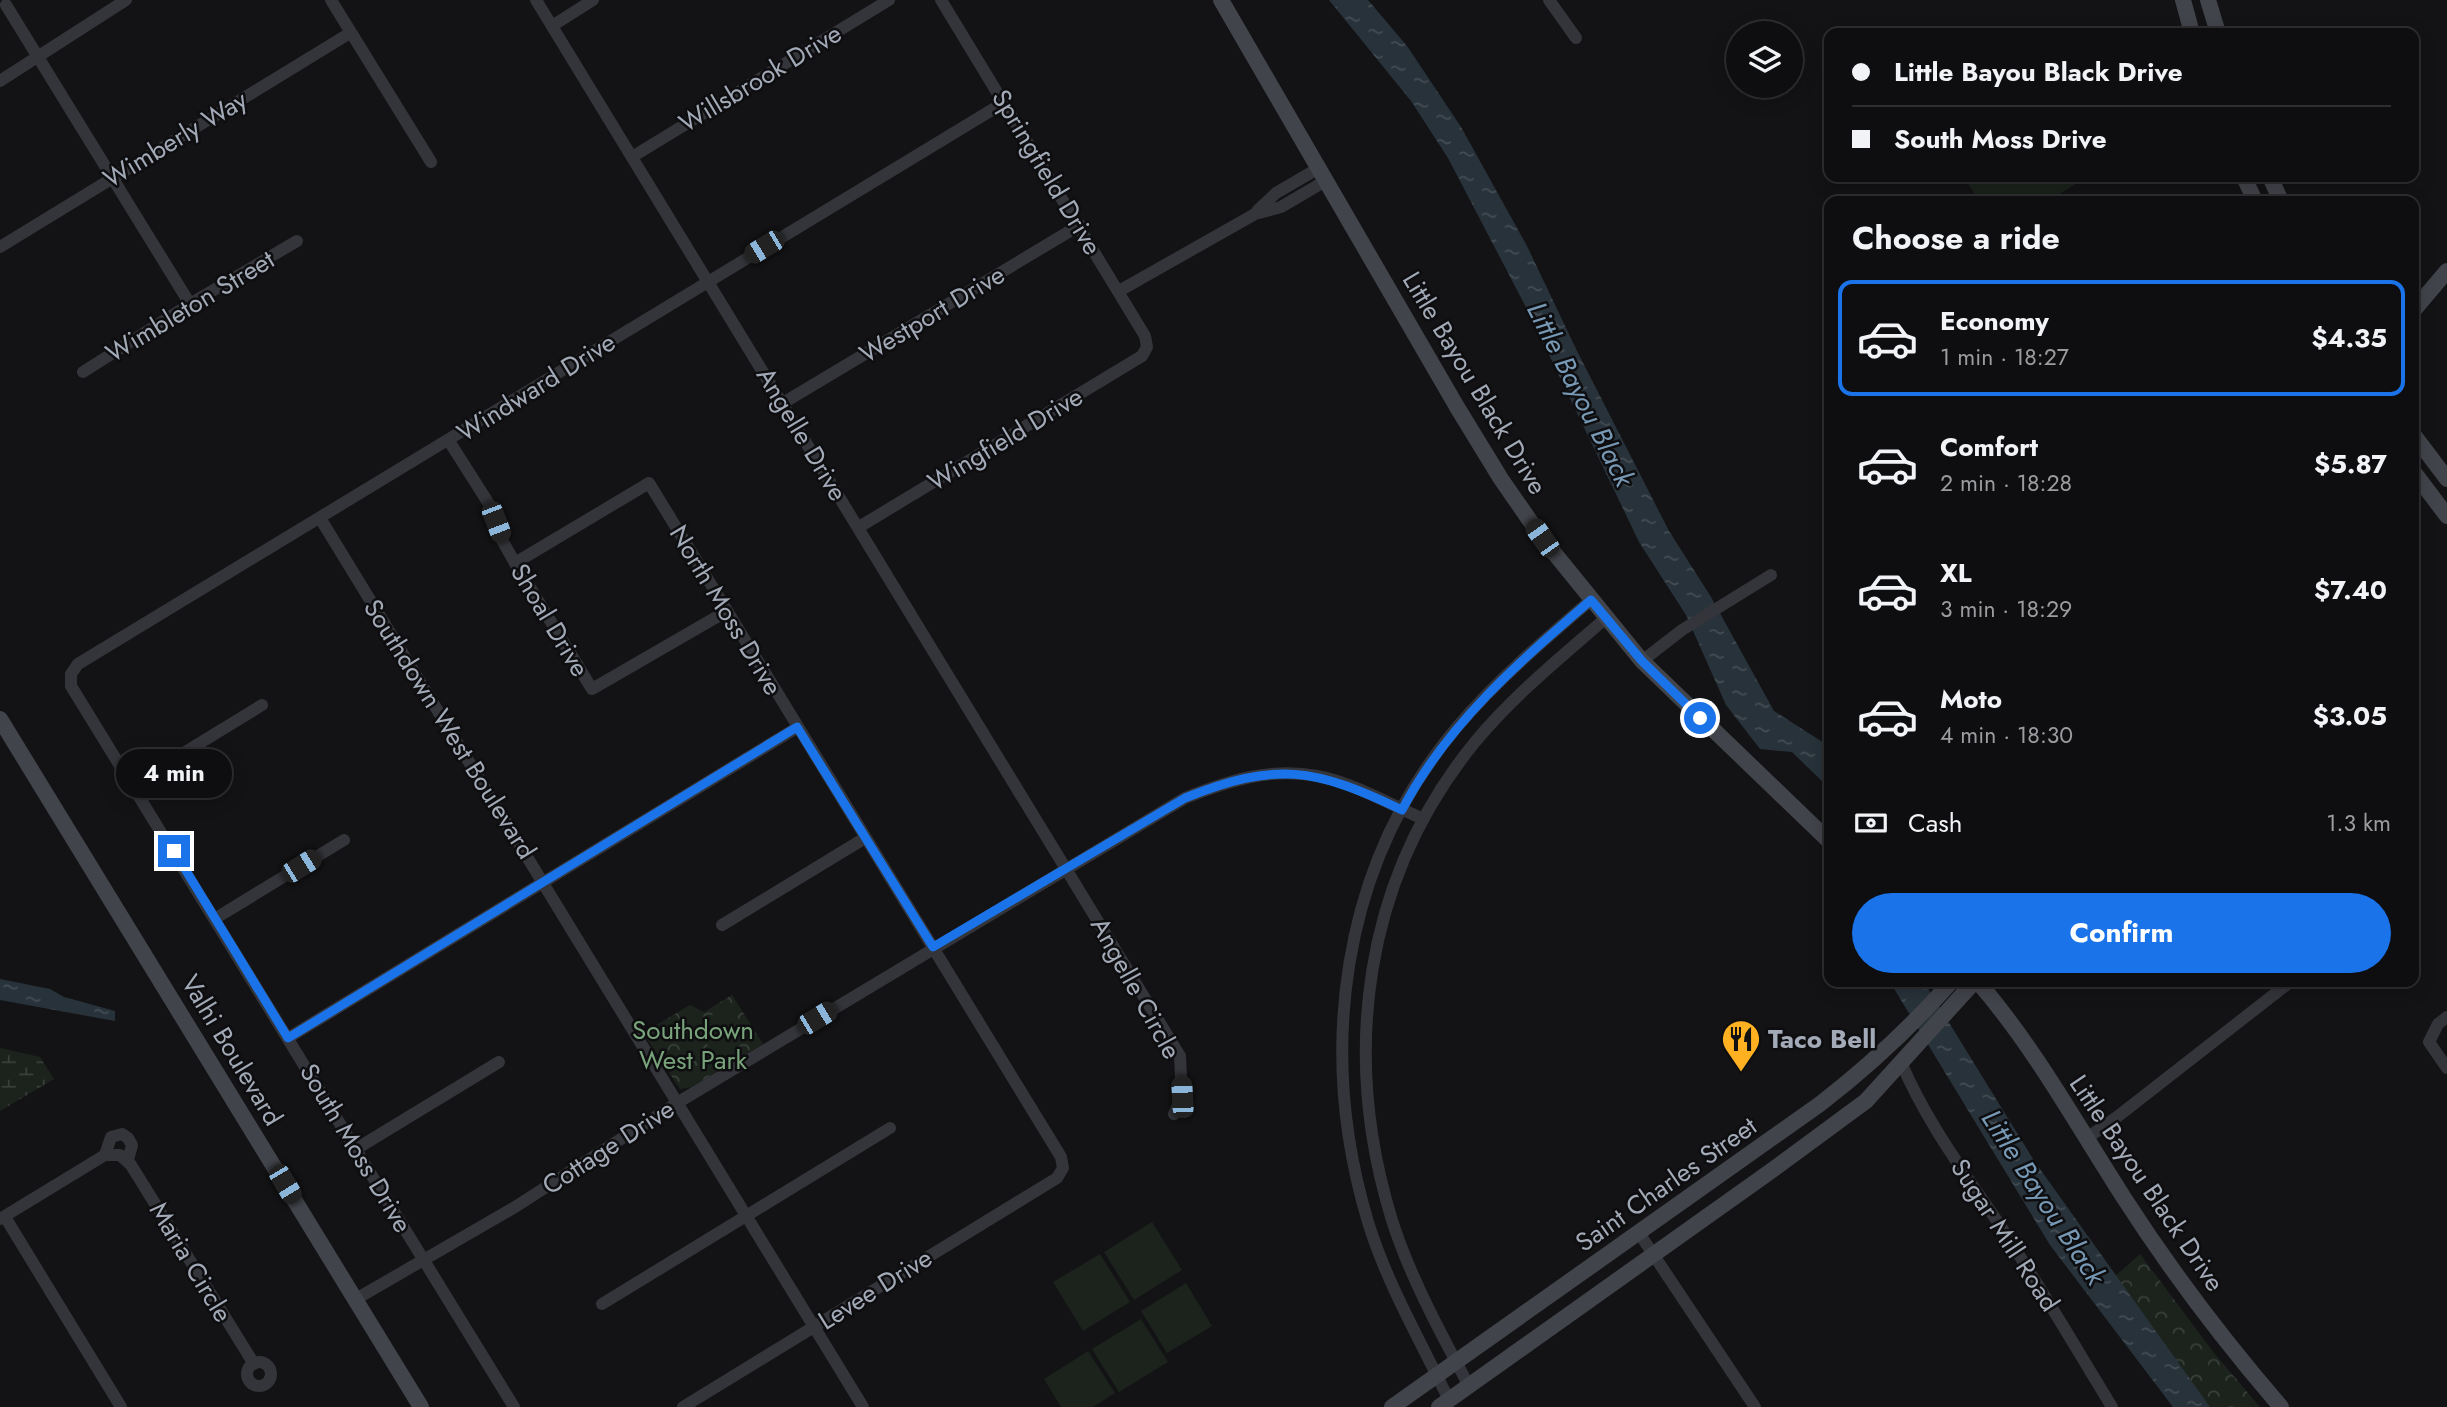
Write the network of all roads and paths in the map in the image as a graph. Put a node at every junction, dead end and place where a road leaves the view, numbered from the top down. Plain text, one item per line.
1 (126, 0) edge
2 (331, 0) edge
3 (536, 0) edge
4 (593, 0) edge
5 (889, 0) edge
6 (941, 0) edge
7 (1221, 0) edge
8 (1549, 0) edge
9 (2183, 0) edge
10 (2208, 0) edge
11 (6, 5) dead end
12 (552, 26) junction
13 (2191, 28) edge
14 (2216, 28) edge
15 (350, 33) junction
16 (1576, 38) dead end
17 (38, 57) junction
18 (0, 81) edge
19 (1005, 102) junction
20 (632, 157) junction
21 (431, 162) dead end
22 (1323, 174) junction
23 (112, 177) junction
24 (1080, 225) junction
25 (297, 241) dead end
26 (0, 247) edge
27 (2447, 271) edge
28 (708, 281) junction
29 (1119, 291) junction
30 (190, 304) junction
31 (2419, 304) edge
32 (1147, 347) joint
33 (83, 372) dead end
34 (783, 403) junction
35 (449, 441) junction
36 (2419, 442) edge
37 (2419, 479) edge
38 (2447, 479) edge
39 (2447, 516) edge
40 (320, 518) junction
41 (859, 527) junction
42 (515, 563) junction
43 (1771, 575) dead end
44 (1591, 600) junction
45 (727, 611) junction
46 (1606, 618) junction
47 (1642, 661) junction
48 (71, 674) joint
49 (262, 705) dead end
50 (0, 719) edge
51 (797, 727) junction
52 (133, 784) junction
53 (1402, 810) junction
54 (1423, 819) junction
55 (1824, 836) edge
56 (865, 838) junction
57 (344, 840) dead end
58 (1066, 868) junction
59 (543, 881) junction
60 (216, 918) junction
61 (722, 925) dead end
62 (933, 947) junction
63 (1980, 987) edge
64 (2284, 987) edge
65 (1950, 992) edge
66 (2447, 1017) edge
67 (288, 1038) junction
68 (499, 1062) dead end
69 (1901, 1062) junction
70 (2447, 1068) edge
71 (677, 1103) junction
72 (1174, 1114) dead end
73 (890, 1128) dead end
74 (2087, 1138) junction
75 (356, 1149) junction
76 (105, 1155) junction
77 (128, 1160) junction
78 (1063, 1168) joint
79 (745, 1216) junction
80 (2, 1218) edge
81 (1639, 1233) junction
82 (1653, 1255) junction
83 (424, 1260) junction
84 (356, 1299) junction
85 (602, 1304) dead end
86 (814, 1327) junction
87 (1456, 1362) junction
88 (254, 1364) dead end
89 (1437, 1376) junction
90 (1469, 1386) junction
91 (1444, 1404) edge
92 (121, 1407) edge
93 (421, 1407) edge
94 (514, 1407) edge
95 (683, 1407) edge
96 (863, 1407) edge
97 (1392, 1407) edge
98 (1755, 1407) edge
99 (2112, 1407) edge
100 (2281, 1407) edge

1 - 17 street
2 - 15 street
3 - 12 street, Angelle Drive
4 - 12 street
5 - 20 street, Willsbrook Drive
6 - 19 street, Springfield Drive
7 - 22 street, Little Bayou Black Drive
8 - 16 street
9 - 13 street
10 - 14 street
11 - 17 street
12 - 20 street, Angelle Drive
15 - 21 street
15 - 23 street, Wimberly Way
17 - 18 street
17 - 23 street
19 - 24 street, Springfield Drive
19 - 28 street, Windward Drive
20 - 28 street, Angelle Drive
22 - 29 street
22 - 44 street, Little Bayou Black Drive
23 - 26 street, Wimberly Way
23 - 30 street
24 - 29 street, Springfield Drive
24 - 34 street, Westport Drive
25 - 30 street, Wimbleton Street
27 - 31 street
28 - 34 street, Angelle Drive
28 - 35 street, Windward Drive
29 - 32 street, Springfield Drive
30 - 33 street, Wimbleton Street
32 - 41 street, Wingfield Drive
34 - 41 street, Angelle Drive
35 - 40 street, Windward Drive
35 - 42 street, Shoal Drive
36 - 38 street
37 - 39 street
40 - 48 street, Windward Drive
40 - 59 street, Southdown West Boulevard
41 - 58 street, Angelle Drive
42 - 45 street, Shoal Drive
42 - 45 street, North Moss Drive
43 - 47 street
44 - 46 street, Little Bayou Black Drive
44 - 53 street
45 - 51 street, North Moss Drive
46 - 47 street, Little Bayou Black Drive
46 - 54 street
47 - 55 street, Little Bayou Black Drive
48 - 52 street, South Moss Drive
49 - 52 street
50 - 84 street, Valhi Boulevard
51 - 56 street, North Moss Drive
51 - 59 street
52 - 60 street, South Moss Drive
53 - 54 street, Cottage Drive
53 - 58 street, Cottage Drive
53 - 89 street
54 - 87 street
56 - 61 street
56 - 62 street, North Moss Drive
57 - 60 street
58 - 62 street, Cottage Drive
58 - 72 street, Angelle Circle
59 - 67 street
59 - 71 street, Southdown West Boulevard
60 - 67 street, South Moss Drive
62 - 71 street, Cottage Drive
62 - 78 street, North Moss Drive
63 - 74 street, Little Bayou Black Drive
64 - 74 street
65 - 69 street, Saint Charles Street
65 - 81 street, Saint Charles Street
66 - 70 street
67 - 75 street, South Moss Drive
68 - 75 street
69 - 82 street, Saint Charles Street
69 - 99 street, Sugar Mill Road
71 - 79 street, Southdown West Boulevard
71 - 83 street, Cottage Drive
73 - 79 street
74 - 100 street, Little Bayou Black Drive
75 - 83 street, South Moss Drive
76 - 77 street
76 - 77 street, Maria Circle
76 - 80 street
77 - 88 street, Maria Circle
78 - 86 street, Levee Drive
79 - 85 street
79 - 86 street, Southdown West Boulevard
80 - 92 street
81 - 82 street
81 - 87 street, Saint Charles Street
82 - 90 street, Saint Charles Street
82 - 98 street
83 - 84 street, Cottage Drive
83 - 94 street, South Moss Drive
84 - 93 street, Valhi Boulevard
86 - 95 street, Levee Drive
86 - 96 street, Southdown West Boulevard
87 - 89 street, Saint Charles Street
87 - 90 street
89 - 91 street
89 - 97 street, Saint Charles Street
90 - 91 street, Saint Charles Street

